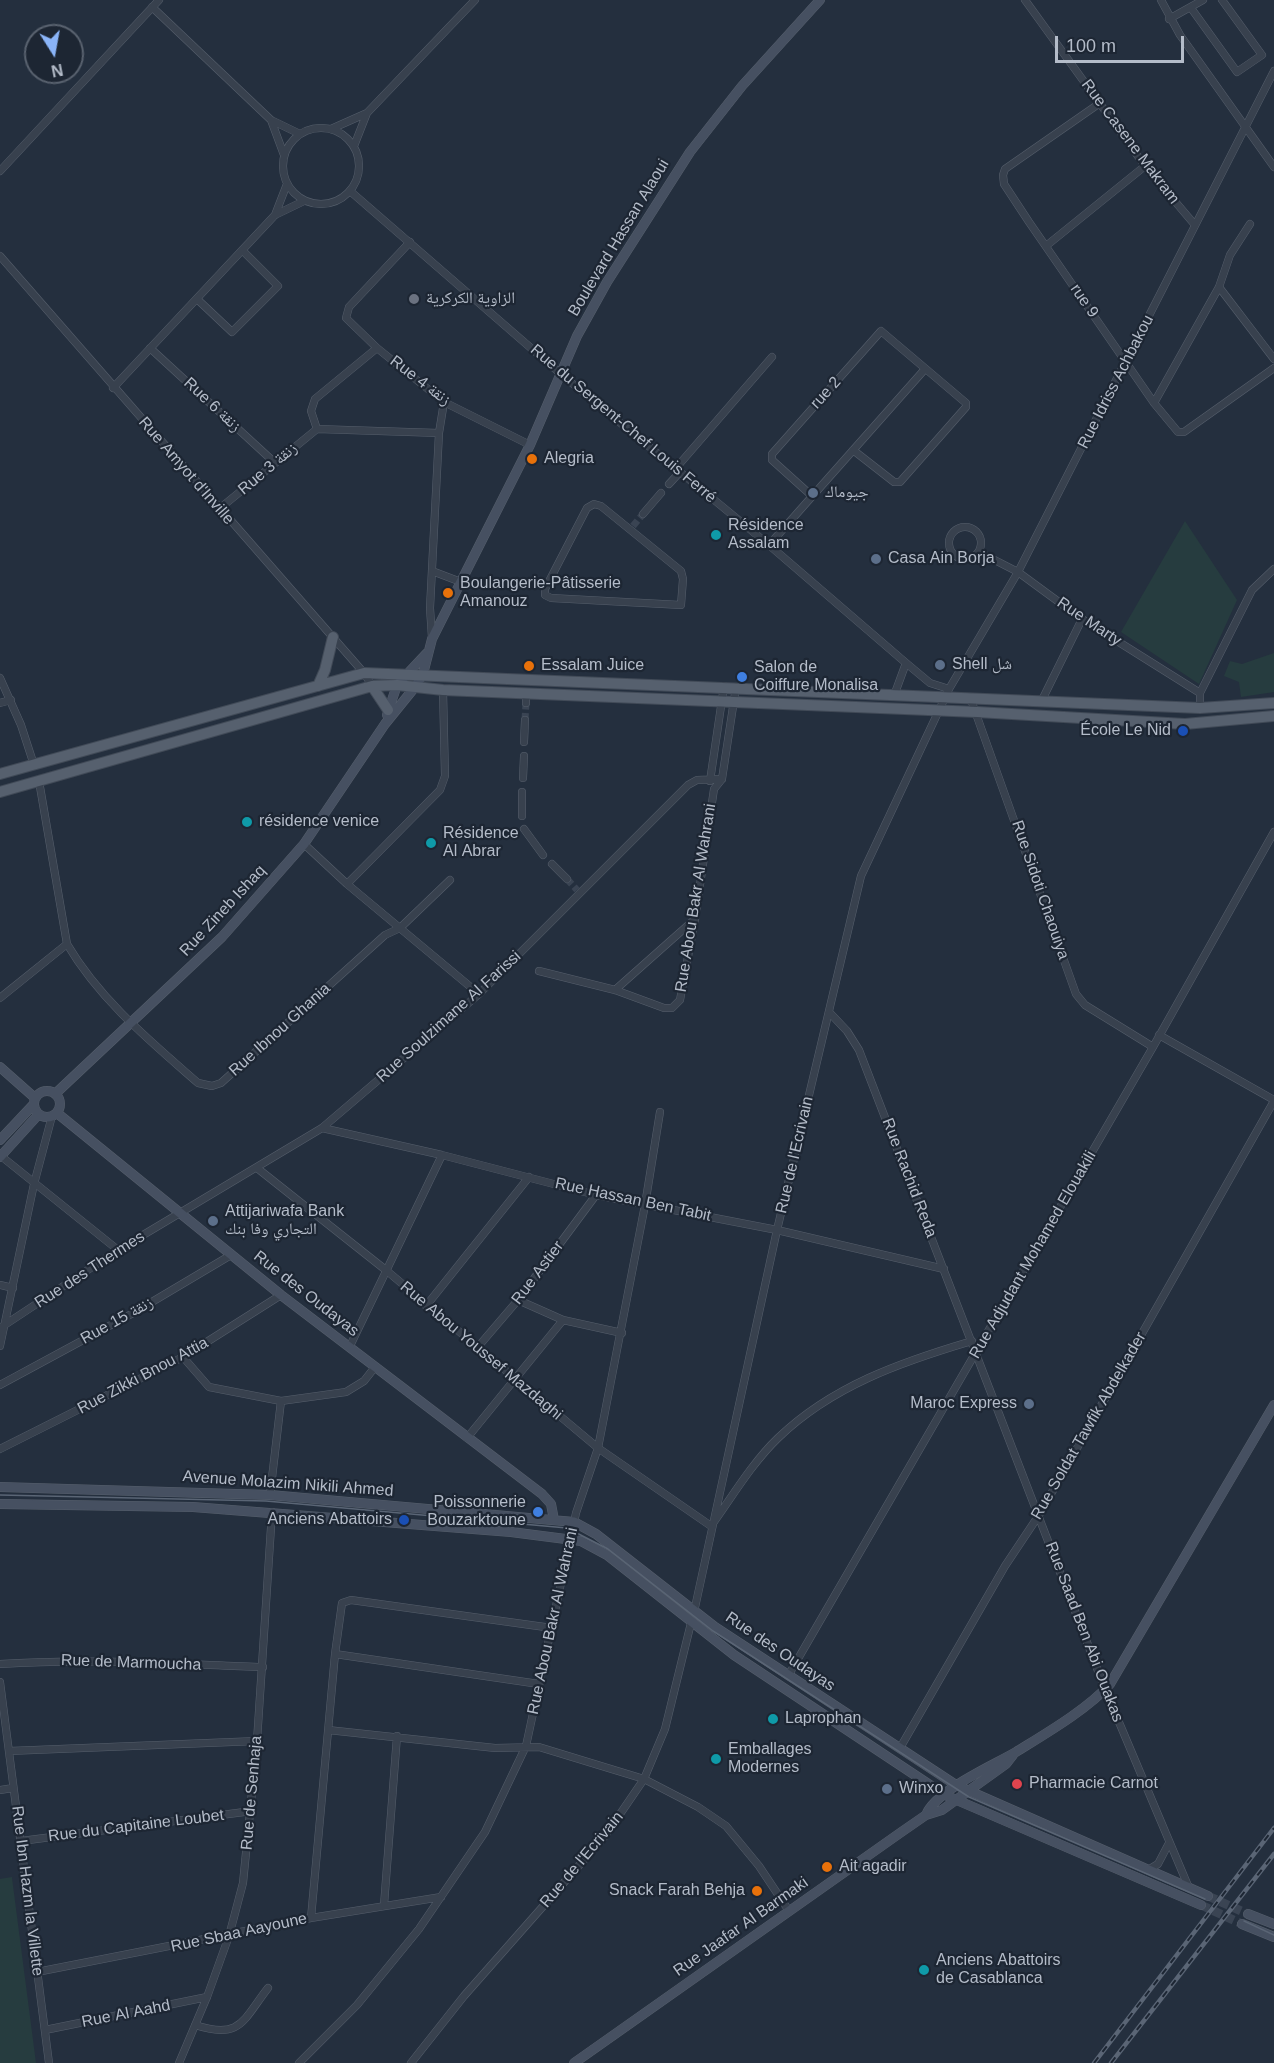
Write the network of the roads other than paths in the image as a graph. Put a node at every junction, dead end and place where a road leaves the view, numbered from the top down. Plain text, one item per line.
1 (159, 0) edge
2 (475, 0) edge
3 (820, 0) edge
4 (1025, 0) edge
5 (1161, 0) edge
6 (1203, 0) edge
7 (1222, 0) edge
8 (152, 7) junction
9 (1191, 8) junction
10 (1169, 19) junction
11 (1274, 71) edge
12 (1100, 103) junction
13 (367, 113) junction
14 (271, 120) junction
15 (1245, 128) junction
16 (332, 129) junction
17 (300, 134) junction
18 (354, 146) junction
19 (284, 154) junction
20 (1145, 166) junction
21 (1274, 167) edge
22 (0, 171) edge
23 (287, 184) junction
24 (350, 191) junction
25 (304, 201) junction
26 (275, 215) junction
27 (1251, 224) dead end
28 (1195, 225) junction
29 (410, 242) junction
30 (1046, 246) junction
31 (242, 250) junction
32 (0, 255) edge
33 (1219, 287) junction
34 (197, 299) junction
35 (150, 348) junction
36 (377, 348) junction
37 (772, 357) dead end
38 (1274, 359) edge
39 (1127, 361) junction
40 (1274, 368) edge
41 (925, 369) junction
42 (562, 375) junction
43 (113, 388) junction
44 (444, 402) junction
45 (1154, 403) junction
46 (317, 429) junction
47 (439, 433) junction
48 (530, 445) junction
49 (853, 450) junction
50 (274, 462) junction
51 (678, 470) junction
52 (669, 484) dead end
53 (661, 494) dead end
54 (812, 496) junction
55 (219, 510) junction
56 (643, 514) tunnel mouth
57 (632, 527) joint
58 (769, 545) junction
59 (979, 552) junction
60 (1274, 569) edge
61 (432, 571) junction
62 (1018, 572) junction
63 (461, 582) junction
64 (1082, 619) junction
65 (333, 637) junction
66 (432, 639) junction
67 (428, 652) junction
68 (906, 663) junction
69 (364, 673) junction
70 (406, 673) junction
71 (423, 674) junction
72 (0, 678) edge
73 (397, 685) junction
74 (318, 686) junction
75 (372, 686) junction
76 (724, 686) junction
77 (416, 687) junction
78 (736, 687) junction
79 (443, 690) junction
80 (896, 693) junction
81 (948, 693) junction
82 (1200, 693) junction
83 (970, 698) junction
84 (11, 700) junction
85 (1042, 700) junction
86 (722, 702) junction
87 (735, 702) junction
88 (0, 703) edge
89 (1274, 703) edge
90 (1200, 708) junction
91 (387, 710) junction
92 (939, 712) junction
93 (977, 712) junction
94 (1274, 716) edge
95 (525, 720) tunnel mouth
96 (385, 724) junction
97 (524, 742) dead end
98 (524, 756) dead end
99 (34, 765) junction
100 (0, 774) edge
101 (523, 778) dead end
102 (709, 779) junction
103 (722, 779) junction
104 (39, 781) junction
105 (714, 789) junction
106 (0, 792) edge
107 (522, 792) dead end
108 (522, 816) dead end
109 (524, 829) dead end
110 (1274, 832) edge
111 (304, 844) junction
112 (1265, 849) junction
113 (1274, 854) edge
114 (543, 855) dead end
115 (552, 864) dead end
116 (567, 879) tunnel mouth
117 (450, 880) dead end
118 (347, 884) junction
119 (695, 919) junction
120 (400, 928) junction
121 (67, 944) junction
122 (539, 971) dead end
123 (615, 990) junction
124 (479, 994) junction
125 (0, 998) edge
126 (829, 1012) junction
127 (129, 1024) junction
128 (1159, 1035) junction
129 (1153, 1047) junction
130 (0, 1067) edge
131 (55, 1094) junction
132 (1274, 1100) edge
133 (34, 1101) junction
134 (660, 1112) dead end
135 (38, 1115) junction
136 (55, 1115) junction
137 (322, 1128) junction
138 (0, 1140) edge
139 (442, 1155) junction
140 (0, 1157) edge
141 (257, 1168) junction
142 (529, 1178) junction
143 (34, 1184) junction
144 (596, 1195) junction
145 (645, 1205) junction
146 (182, 1213) junction
147 (777, 1230) junction
148 (118, 1250) junction
149 (231, 1255) junction
150 (944, 1269) junction
151 (387, 1272) junction
152 (0, 1286) edge
153 (13, 1288) junction
154 (281, 1295) junction
155 (518, 1300) junction
156 (426, 1306) junction
157 (563, 1320) junction
158 (3, 1327) edge
159 (622, 1333) junction
160 (972, 1341) junction
161 (0, 1346) edge
162 (350, 1346) junction
163 (477, 1348) junction
164 (976, 1353) junction
165 (183, 1357) junction
166 (375, 1367) junction
167 (516, 1380) junction
168 (0, 1385) edge
169 (281, 1401) junction
170 (1274, 1406) edge
171 (467, 1438) junction
172 (0, 1449) edge
173 (598, 1449) junction
174 (0, 1487) edge
175 (542, 1494) junction
176 (270, 1495) junction
177 (0, 1504) edge
178 (272, 1512) junction
179 (1039, 1515) junction
180 (543, 1519) junction
181 (554, 1520) junction
182 (574, 1522) junction
183 (711, 1526) junction
184 (570, 1538) junction
185 (694, 1612) junction
186 (691, 1623) junction
187 (552, 1628) junction
188 (335, 1654) junction
189 (0, 1664) edge
190 (263, 1667) junction
191 (788, 1676) junction
192 (0, 1682) edge
193 (539, 1684) junction
194 (1105, 1689) junction
195 (328, 1730) junction
196 (398, 1736) junction
197 (257, 1741) junction
198 (526, 1746) junction
199 (900, 1748) junction
200 (9, 1751) junction
201 (1014, 1753) junction
202 (644, 1779) junction
203 (956, 1785) junction
204 (13, 1788) junction
205 (0, 1790) edge
206 (967, 1790) junction
207 (945, 1795) junction
208 (956, 1800) junction
209 (252, 1811) junction
210 (926, 1815) junction
211 (21, 1840) junction
212 (1168, 1843) junction
213 (1148, 1870) junction
214 (1189, 1888) junction
215 (1208, 1896) tunnel mouth
216 (441, 1897) junction
217 (384, 1905) junction
218 (1201, 1905) tunnel mouth
219 (789, 1911) junction
220 (1248, 1914) tunnel mouth
221 (311, 1918) junction
222 (1242, 1924) tunnel mouth
223 (1274, 1924) edge
224 (229, 1936) junction
225 (1274, 1937) edge
226 (37, 1972) junction
227 (268, 1988) dead end
228 (207, 1997) junction
229 (195, 2025) junction
230 (45, 2030) junction
231 (49, 2063) edge
232 (179, 2063) edge
233 (299, 2063) edge
234 (411, 2063) edge
235 (574, 2063) edge

1 - 8 street
2 - 13 street
3 - 42 street, Boulevard Hassan Alaoui
4 - 12 street, Rue Casene Makram
5 - 10 street
6 - 9 street
7 - 9 street
8 - 14 street
8 - 22 street
9 - 10 street
10 - 15 street
11 - 15 street, Rue Idriss Achbakou
12 - 20 street, Rue Casene Makram
12 - 30 street, rue 9
13 - 16 street
13 - 18 street
14 - 17 street
14 - 19 street
15 - 21 street
15 - 28 street, Rue Idriss Achbakou
16 - 17 street
16 - 18 street
17 - 19 street
18 - 24 street
19 - 23 street
20 - 28 street, Rue Casene Makram
20 - 30 street
23 - 25 street
23 - 26 street
24 - 25 street
24 - 29 street, Rue du Sergent-Chef Louis Ferré
25 - 26 street
26 - 31 street
27 - 33 street
28 - 39 street, Rue Idriss Achbakou
29 - 36 street, Rue 4 زنقة
29 - 42 street, Rue du Sergent-Chef Louis Ferré
30 - 39 street, rue 9
31 - 34 street
31 - 34 street
32 - 43 street, Rue Amyot d'Inville
33 - 38 street
33 - 45 street
34 - 35 street
35 - 43 street
35 - 50 street, Rue 6 زنقة
36 - 44 street, Rue 4 زنقة
36 - 46 street
37 - 51 street
39 - 45 street, rue 9
39 - 62 street, Rue Idriss Achbakou
40 - 45 street, rue 9
41 - 49 street
41 - 49 street
41 - 54 street, rue 2
42 - 48 street, Boulevard Hassan Alaoui
42 - 51 street, Rue du Sergent-Chef Louis Ferré
43 - 55 street, Rue Amyot d'Inville
44 - 47 street
44 - 48 street, Rue 4 زنقة
46 - 47 street
46 - 50 street, Rue 3 زنقة
47 - 61 street
48 - 63 street, Boulevard Hassan Alaoui
49 - 54 street
50 - 55 street, Rue 3 زنقة
51 - 52 street
51 - 58 street, Rue du Sergent-Chef Louis Ferré
53 - 56 street
54 - 58 street
55 - 65 street, Rue Amyot d'Inville
57 - 57 street
58 - 68 street, Rue du Sergent-Chef Louis Ferré
59 - 59 street
59 - 62 street, Rue Marty
60 - 82 street
61 - 63 street
61 - 66 street
62 - 64 street, Rue Marty
62 - 81 street, Rue Idriss Achbakou
63 - 66 street, Boulevard Hassan Alaoui
64 - 82 street, Rue Marty
64 - 85 street
65 - 69 street, Rue Amyot d'Inville
65 - 74 main road
66 - 67 street, Boulevard Hassan Alaoui
67 - 70 street, Boulevard Hassan Alaoui
67 - 71 street, Boulevard Hassan Alaoui
68 - 80 street
68 - 81 street, Rue du Sergent-Chef Louis Ferré
69 - 70 main road
69 - 74 main road
69 - 75 street, Rue Amyot d'Inville
70 - 71 main road
70 - 73 street, Rue Zineb Ishaq
71 - 76 main road
71 - 77 street, Boulevard Hassan Alaoui
72 - 84 street
73 - 75 main road
73 - 77 main road
73 - 91 street, Rue Zineb Ishaq
74 - 99 main road
75 - 91 main road
75 - 104 main road
76 - 78 main road
76 - 86 street, Rue Abou Bakr Al Wahrani
77 - 79 main road
77 - 96 street, Rue Zineb Ishaq
78 - 80 main road
78 - 87 street, Rue Abou Bakr Al Wahrani
79 - 86 main road
79 - 118 street
80 - 81 main road
81 - 83 main road
81 - 92 street, Rue Idriss Achbakou
82 - 90 street
83 - 85 main road
83 - 93 street, Rue Sidoti Chaouiya
84 - 88 street
84 - 99 street
85 - 90 main road
86 - 87 main road
86 - 102 street, Rue Abou Bakr Al Wahrani
87 - 92 main road
87 - 103 street, Rue Abou Bakr Al Wahrani
89 - 90 main road
91 - 96 street, Rue Zineb Ishaq
92 - 93 main road
92 - 126 street, Rue de l'Ecrivain
93 - 94 main road
93 - 129 street, Rue Sidoti Chaouiya
95 - 97 street
96 - 111 street, Rue Zineb Ishaq
98 - 101 street
99 - 100 main road
102 - 103 street, Rue Soulzimane Al Farissi
102 - 105 street, Rue Abou Bakr Al Wahrani
102 - 124 street, Rue Soulzimane Al Farissi
103 - 105 street, Rue Abou Bakr Al Wahrani
104 - 106 main road
104 - 121 street
105 - 119 street, Rue Abou Bakr Al Wahrani
107 - 108 street
109 - 114 street
110 - 112 street, Rue Adjudant Mohamed Elouakili
111 - 118 street
111 - 127 street, Rue Zineb Ishaq
112 - 113 street
112 - 128 street, Rue Adjudant Mohamed Elouakili
115 - 116 street
117 - 120 street, Rue Ibnou Ghania
118 - 120 street
119 - 123 street
119 - 123 street, Rue Abou Bakr Al Wahrani
120 - 124 street
120 - 127 street, Rue Ibnou Ghania
121 - 125 street
121 - 127 street, Rue Ibnou Ghania
122 - 123 street
124 - 137 street, Rue Soulzimane Al Farissi
126 - 147 street, Rue de l'Ecrivain
126 - 150 street, Rue Rachid Reda
127 - 131 street, Rue Zineb Ishaq
128 - 129 street, Rue Adjudant Mohamed Elouakili
128 - 132 street
129 - 164 street, Rue Adjudant Mohamed Elouakili
130 - 133 street
131 - 133 street
131 - 136 street
132 - 179 street, Rue Soldat Tawfik Abdelkader
133 - 135 street
133 - 138 street
134 - 145 street, Rue Abou Bakr Al Wahrani
135 - 136 street
135 - 140 street
136 - 143 street
136 - 146 street, Rue des Oudayas
137 - 139 street, Rue Hassan Ben Tabit
137 - 141 street, Rue Soulzimane Al Farissi
139 - 142 street, Rue Hassan Ben Tabit
139 - 151 street
140 - 143 street
141 - 146 street, Rue Soulzimane Al Farissi
141 - 151 street, Rue Abou Youssef Mazdaghi
142 - 144 street, Rue Hassan Ben Tabit
142 - 156 street
143 - 148 street
143 - 153 street
144 - 145 street, Rue Hassan Ben Tabit
144 - 155 street, Rue Astier
145 - 147 street, Rue Hassan Ben Tabit
145 - 159 street, Rue Abou Bakr Al Wahrani
146 - 148 street, Rue des Thermes
146 - 149 street, Rue des Oudayas
147 - 150 street, Rue Hassan Ben Tabit
147 - 183 street, Rue de l'Ecrivain
148 - 158 street, Rue des Thermes
149 - 154 street, Rue des Oudayas
149 - 168 street, Rue 15 زنقة
150 - 160 street, Rue Rachid Reda
151 - 156 street, Rue Abou Youssef Mazdaghi
151 - 162 street
152 - 153 street
153 - 158 street
154 - 162 street, Rue des Oudayas
154 - 165 street, Rue Zikki Bnou Attia
155 - 157 street
155 - 163 street, Rue Astier
156 - 163 street, Rue Abou Youssef Mazdaghi
157 - 159 street
157 - 167 street
158 - 161 street
159 - 173 street, Rue Abou Bakr Al Wahrani
160 - 164 street, Rue Rachid Reda
160 - 183 street
162 - 166 street, Rue des Oudayas
163 - 167 street, Rue Abou Youssef Mazdaghi
164 - 179 street, Rue Saad Ben Abi Ouakas
164 - 191 street, Rue Adjudant Mohamed Elouakili
165 - 169 street
165 - 172 street, Rue Zikki Bnou Attia
166 - 169 street
166 - 171 street, Rue des Oudayas
167 - 171 street
167 - 173 street, Rue Abou Youssef Mazdaghi
169 - 176 street
170 - 194 street, Rue Jaafar Al Barmaki
171 - 175 street, Rue des Oudayas
173 - 182 street, Rue Abou Bakr Al Wahrani
173 - 183 street, Rue Abou Youssef Mazdaghi
174 - 176 street, Avenue Molazim Nikili Ahmed
175 - 180 street
175 - 181 street, Rue des Oudayas
176 - 180 street, Avenue Molazim Nikili Ahmed
177 - 178 street, Avenue Molazim Nikili Ahmed
178 - 184 street, Avenue Molazim Nikili Ahmed
178 - 190 street, Rue de Senhaja
179 - 194 street, Rue Saad Ben Abi Ouakas
179 - 199 street, Rue Soldat Tawfik Abdelkader
180 - 181 street, Avenue Molazim Nikili Ahmed
181 - 182 street, Avenue Molazim Nikili Ahmed
182 - 184 street, Rue Abou Bakr Al Wahrani
182 - 185 street, Rue des Oudayas
183 - 185 street, Rue de l'Ecrivain
184 - 186 street, Rue des Oudayas
184 - 187 street, Rue Abou Bakr Al Wahrani
185 - 191 street, Rue des Oudayas
186 - 202 street, Rue de l'Ecrivain
186 - 207 street, Rue des Oudayas
187 - 188 street
187 - 193 street, Rue Abou Bakr Al Wahrani
188 - 193 street
188 - 195 street
189 - 190 street, Rue de Marmoucha
190 - 197 street, Rue de Senhaja
191 - 199 street, Rue des Oudayas
192 - 200 street, Rue Ibn Hazm la Villette
193 - 198 street, Rue Abou Bakr Al Wahrani
194 - 201 street, Rue Jaafar Al Barmaki
194 - 212 street, Rue Saad Ben Abi Ouakas
195 - 196 street
195 - 221 street
196 - 198 street
196 - 217 street
197 - 200 street
197 - 209 street, Rue de Senhaja
198 - 202 street
198 - 216 street, Rue Abou Bakr Al Wahrani
199 - 203 street, Rue des Oudayas
200 - 204 street, Rue Ibn Hazm la Villette
201 - 203 street, Rue Jaafar Al Barmaki
201 - 206 street, Rue Jaafar Al Barmaki
202 - 219 street
202 - 234 street, Rue de l'Ecrivain
203 - 206 street, Rue des Oudayas
203 - 207 street, Rue Jaafar Al Barmaki
204 - 205 street
204 - 211 street, Rue Ibn Hazm la Villette
206 - 208 street, Rue Jaafar Al Barmaki
206 - 213 street, Rue des Oudayas
207 - 208 street, Rue des Oudayas
207 - 210 street, Rue Jaafar Al Barmaki
208 - 210 street, Rue Jaafar Al Barmaki
208 - 218 street, Rue des Oudayas
209 - 211 street, Rue du Capitaine Loubet
209 - 224 street, Rue de Senhaja
210 - 219 street, Rue Jaafar Al Barmaki
211 - 226 street, Rue Ibn Hazm la Villette
212 - 213 street
212 - 214 street, Rue Saad Ben Abi Ouakas
213 - 214 street, Rue des Oudayas
214 - 215 street, Rue des Oudayas
216 - 217 street, Rue Sbaa Aayoune
216 - 233 street, Rue Abou Bakr Al Wahrani
217 - 221 street, Rue Sbaa Aayoune
219 - 235 street, Rue Jaafar Al Barmaki
220 - 223 street
221 - 224 street, Rue Sbaa Aayoune
222 - 225 street
224 - 226 street, Rue Sbaa Aayoune
224 - 228 street, Rue de Senhaja
226 - 230 street, Rue Ibn Hazm la Villette
227 - 229 street
228 - 229 street, Rue de Senhaja
228 - 230 street, Rue Al Aahd
229 - 232 street, Rue de Senhaja
230 - 231 street, Rue Ibn Hazm la Villette

